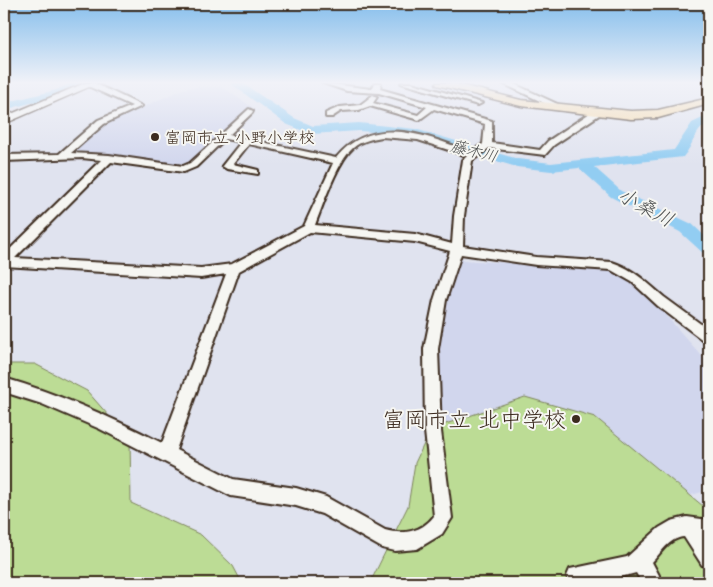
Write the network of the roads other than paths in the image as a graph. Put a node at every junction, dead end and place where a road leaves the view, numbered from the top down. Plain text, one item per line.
1 (29, 110) edge
2 (128, 110) edge
3 (337, 110) edge
4 (392, 110) edge
5 (427, 110) edge
6 (447, 110) edge
7 (471, 110) edge
8 (578, 110) edge
9 (670, 110) edge
10 (250, 112) dead end
11 (596, 113) junction
12 (329, 115) dead end
13 (467, 116) junction
14 (4, 121) edge
15 (224, 136) junction
16 (247, 141) junction
17 (487, 145) junction
18 (473, 154) junction
19 (63, 155) junction
20 (4, 158) edge
21 (109, 158) junction
22 (338, 161) junction
23 (255, 172) dead end
24 (308, 228) junction
25 (457, 249) junction
26 (234, 268) junction
27 (709, 337) edge
28 (4, 385) edge
29 (166, 454) junction
30 (687, 526) junction
31 (709, 529) edge
32 (709, 558) edge
33 (639, 560) junction
34 (581, 583) edge
35 (653, 583) edge

1 - 14 main road
2 - 19 street
3 - 12 street
4 - 5 street
6 - 13 street
7 - 13 street
8 - 11 main road
9 - 11 main road
10 - 15 street
11 - 17 street
13 - 17 street
15 - 16 street
15 - 21 street
16 - 22 street
16 - 23 street
17 - 18 street
18 - 22 street
18 - 25 street
19 - 20 street
19 - 21 street
21 - 26 street
22 - 24 street
24 - 25 street
24 - 26 street
25 - 27 street
25 - 29 street
26 - 29 street
28 - 29 street
30 - 31 street
30 - 32 street
30 - 33 street
33 - 34 street
33 - 35 street

